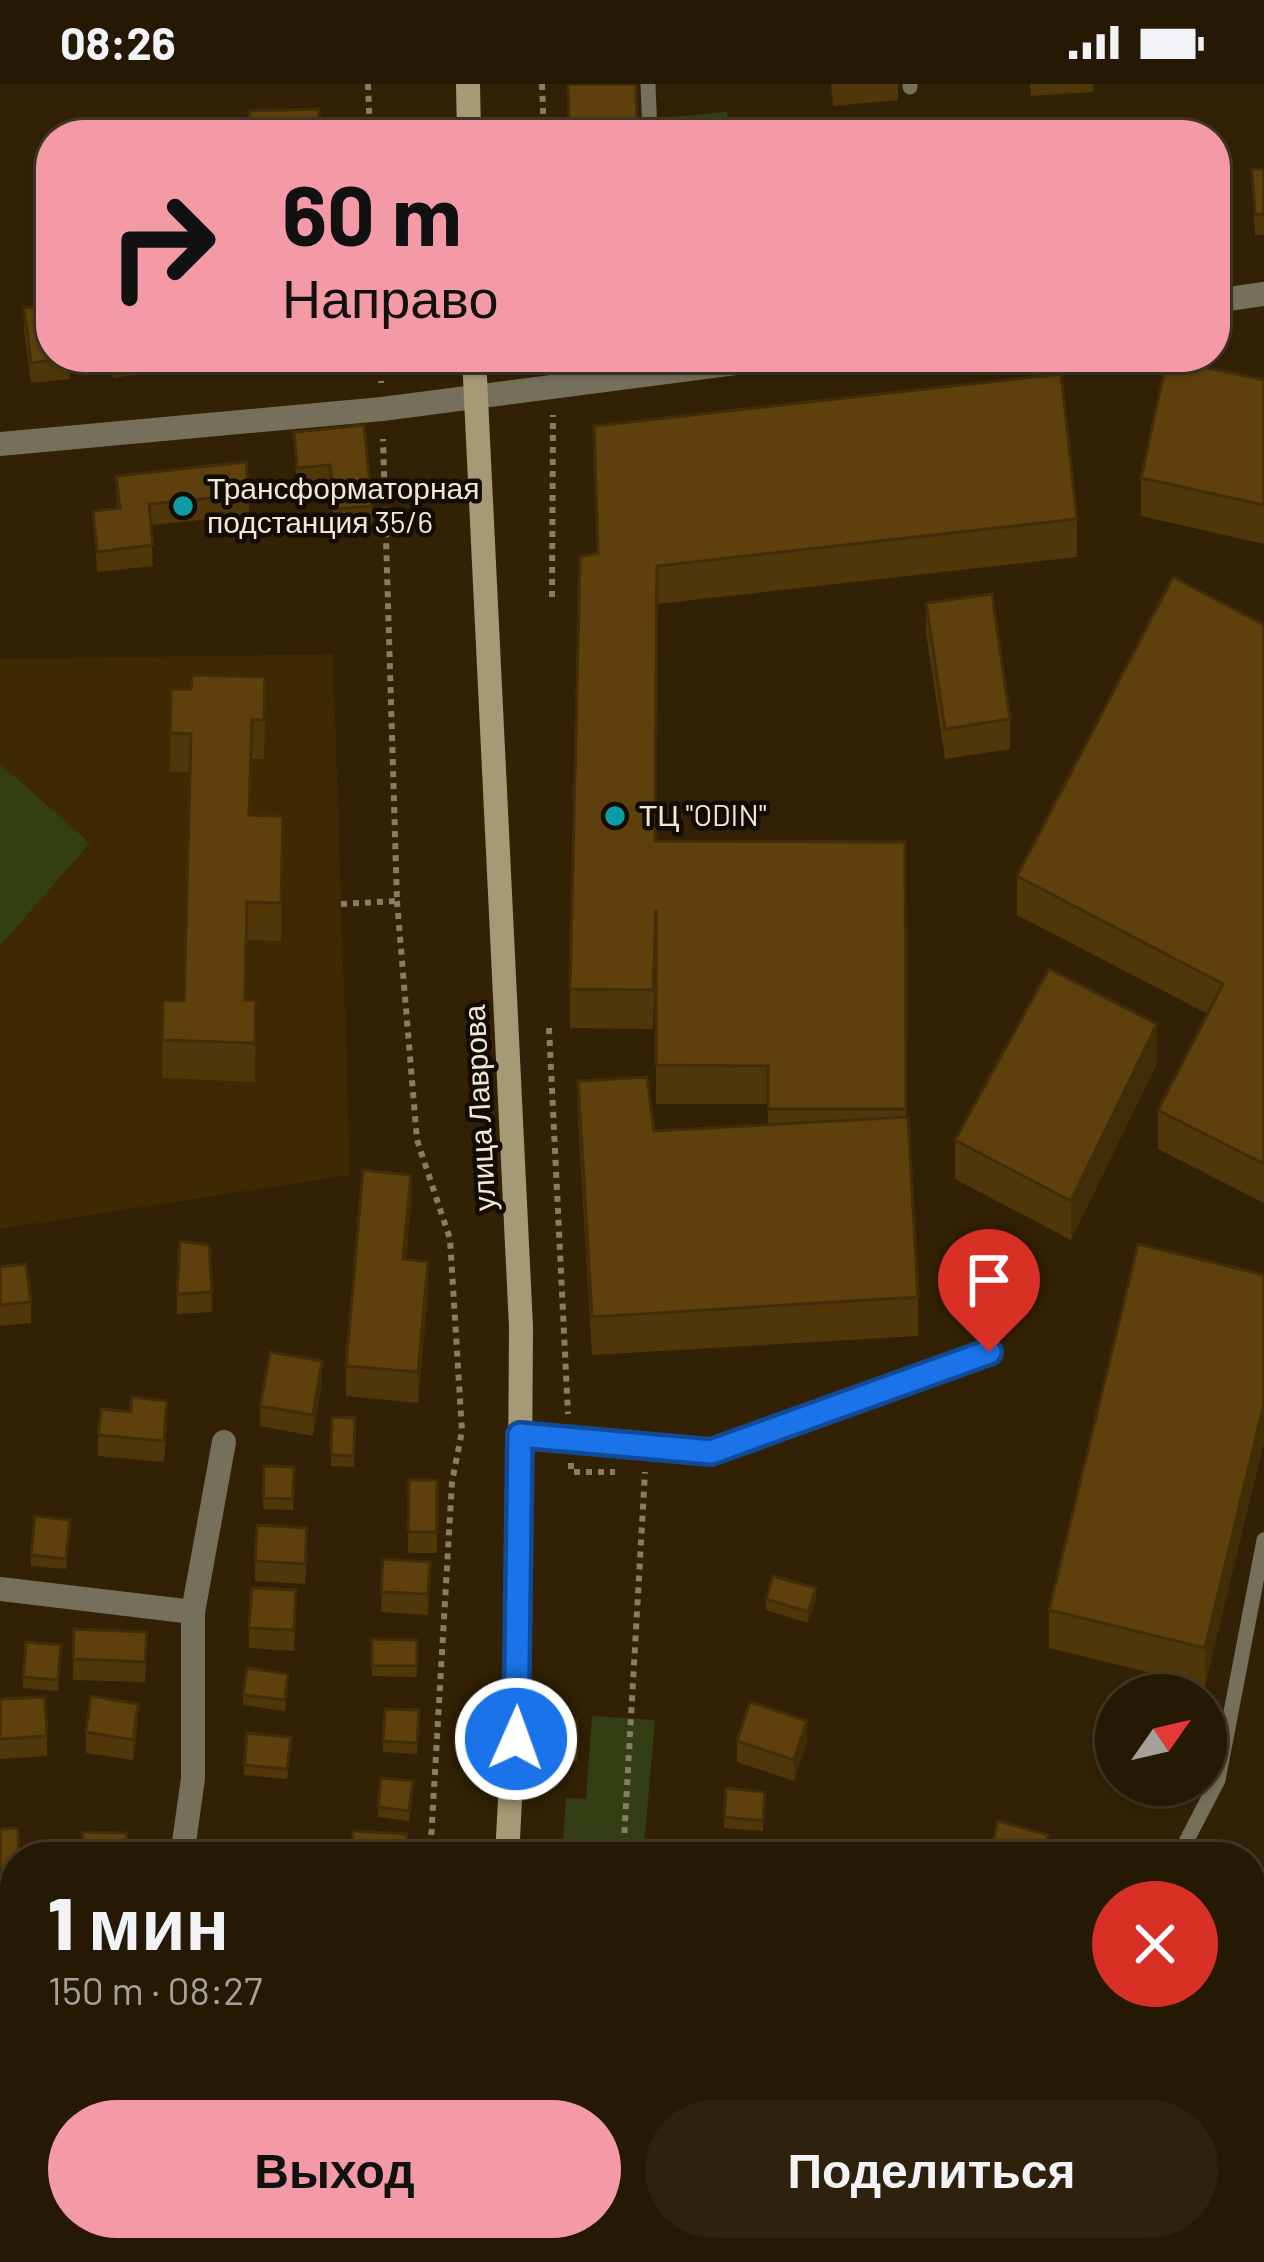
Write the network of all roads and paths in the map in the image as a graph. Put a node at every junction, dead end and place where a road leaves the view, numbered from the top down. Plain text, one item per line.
1 (368, 84) edge
2 (468, 84) edge
3 (542, 84) edge
4 (648, 84) edge
5 (369, 120) edge
6 (469, 120) edge
7 (543, 120) edge
8 (649, 120) edge
9 (1264, 295) edge
10 (1230, 299) edge
11 (381, 372) edge
12 (474, 372) edge
13 (623, 372) edge
14 (553, 387) junction
15 (475, 397) junction
16 (382, 409) junction
17 (0, 444) edge
18 (553, 596) dead end
19 (397, 901) junction
20 (341, 904) dead end
21 (989, 1352) dead end
22 (520, 1435) junction
23 (224, 1442) dead end
24 (1264, 1540) edge
25 (0, 1589) edge
26 (193, 1612) junction
27 (184, 1842) edge
28 (431, 1842) edge
29 (508, 1842) edge
30 (1186, 1842) edge

1 - 5 path
2 - 6 main road
3 - 7 path
4 - 8 lane
9 - 10 street
11 - 16 path
12 - 15 main road, улица Лаврова
13 - 14 street
14 - 15 street
14 - 18 path
15 - 16 street
15 - 22 main road, улица Лаврова
16 - 17 street
16 - 19 path
19 - 20 path
19 - 28 path
21 - 22 lane
22 - 29 main road, улица Лаврова
23 - 26 street
24 - 30 lane
25 - 26 street
26 - 27 street

